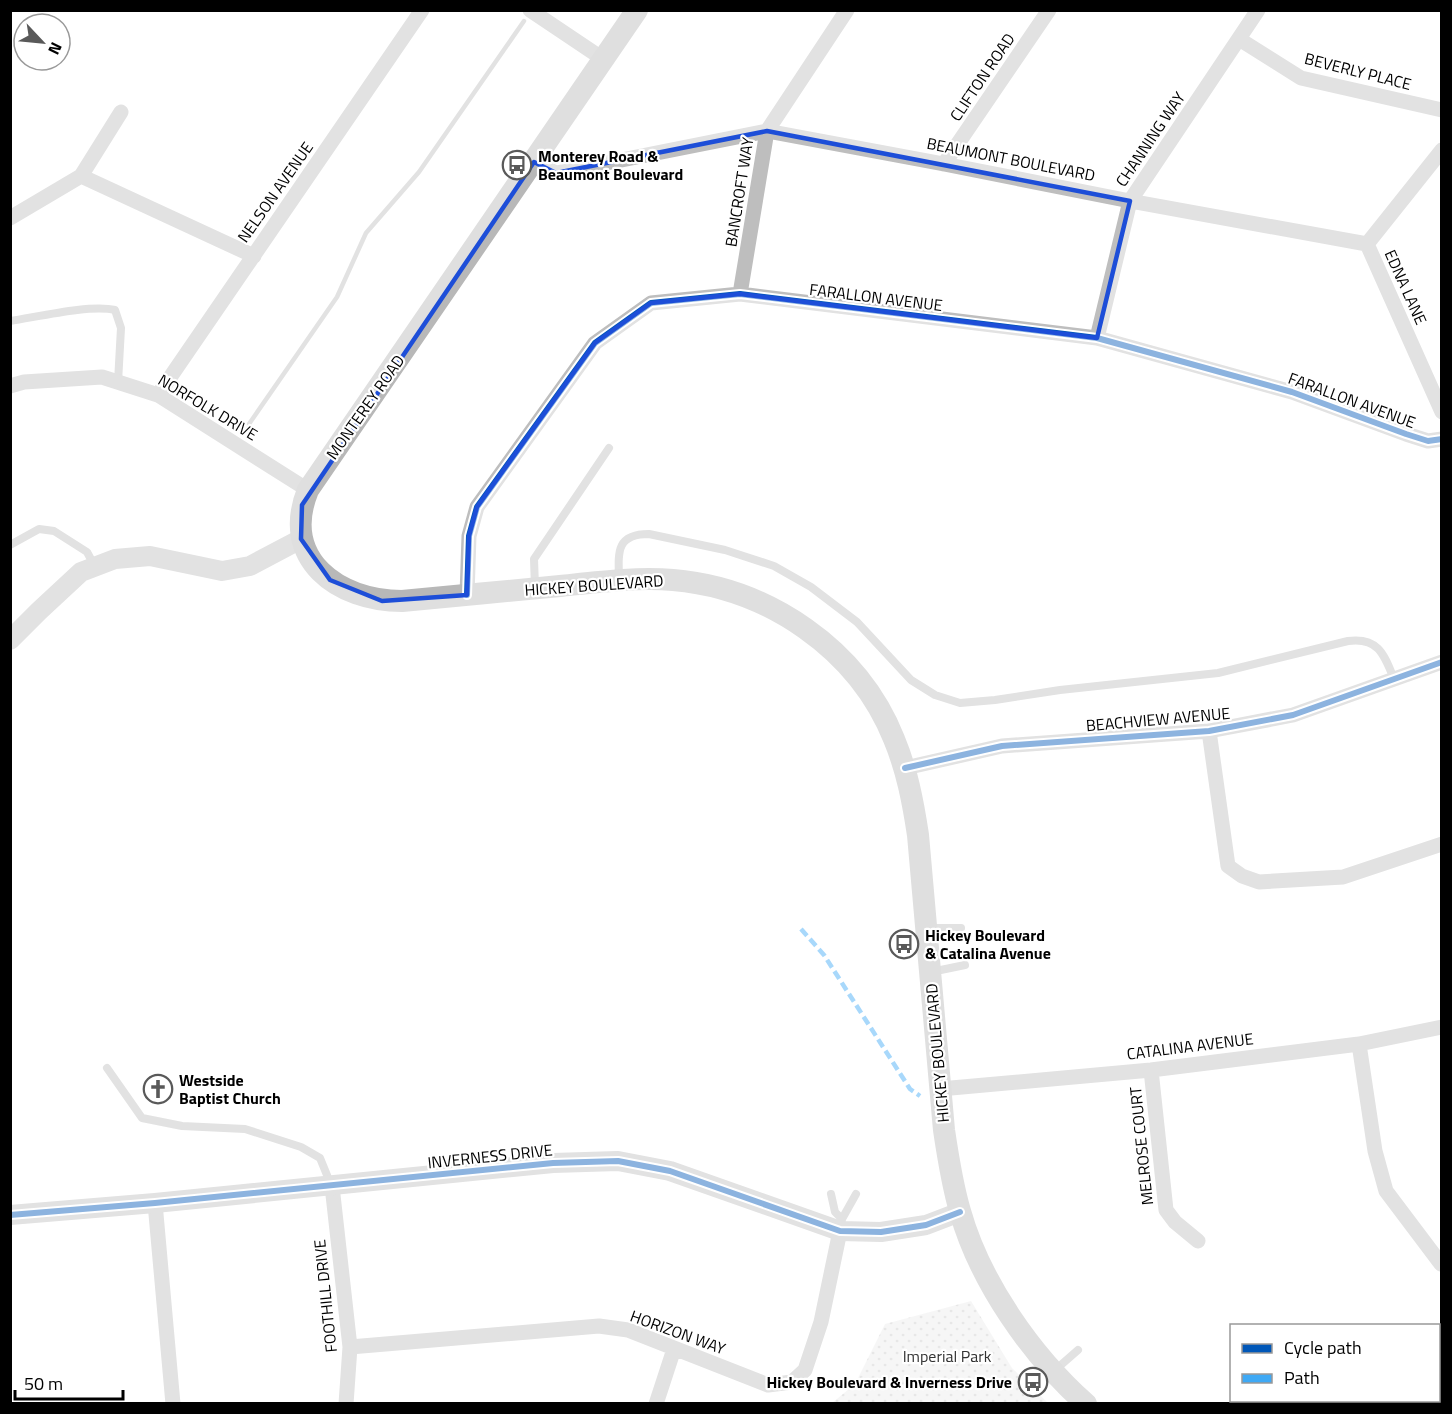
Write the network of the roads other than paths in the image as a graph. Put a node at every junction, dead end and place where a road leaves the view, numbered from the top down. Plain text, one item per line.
1 (422, 10) edge
2 (530, 10) edge
3 (637, 10) edge
4 (847, 10) edge
5 (1049, 10) edge
6 (1258, 10) edge
7 (1239, 39) junction
8 (603, 59) junction
9 (1442, 110) edge
10 (121, 112) dead end
11 (767, 131) junction
12 (1442, 150) edge
13 (534, 162) junction
14 (944, 164) junction
15 (81, 176) junction
16 (1130, 201) junction
17 (10, 218) edge
18 (1368, 244) junction
19 (254, 256) junction
20 (740, 294) junction
21 (10, 321) edge
22 (1098, 338) junction
23 (118, 382) junction
24 (10, 386) edge
25 (158, 395) junction
26 (1442, 412) edge
27 (1442, 439) edge
28 (609, 448) dead end
29 (308, 490) junction
30 (301, 539) junction
31 (10, 545) edge
32 (95, 567) junction
33 (619, 580) junction
34 (535, 588) junction
35 (467, 595) junction
36 (10, 640) edge
37 (1442, 662) edge
38 (1394, 679) junction
39 (1209, 731) junction
40 (905, 768) junction
41 (1442, 844) edge
42 (926, 928) junction
43 (961, 928) dead end
44 (965, 965) dead end
45 (930, 972) junction
46 (1442, 1027) edge
47 (1359, 1044) junction
48 (107, 1068) dead end
49 (1151, 1070) junction
50 (940, 1089) junction
51 (332, 1186) junction
52 (831, 1194) dead end
53 (856, 1194) dead end
54 (155, 1203) junction
55 (960, 1212) junction
56 (10, 1215) edge
57 (841, 1225) junction
58 (1198, 1241) dead end
59 (1441, 1264) edge
60 (350, 1347) junction
61 (674, 1349) junction
62 (1078, 1350) dead end
63 (1053, 1372) junction
64 (173, 1404) edge
65 (346, 1404) edge
66 (656, 1404) edge
67 (1086, 1404) edge

1 - 19 street, NELSON AVENUE
2 - 8 street
3 - 8 main road, MONTEREY ROAD
4 - 11 street, BANCROFT WAY
5 - 14 street, CLIFTON ROAD
6 - 7 street, CHANNING WAY
7 - 9 street, BEVERLY PLACE
7 - 16 street, CHANNING WAY
8 - 13 main road, MONTEREY ROAD
10 - 15 street
11 - 13 street, BEAUMONT BOULEVARD
11 - 14 street, BEAUMONT BOULEVARD
11 - 20 street, BANCROFT WAY
12 - 18 street
13 - 29 main road, MONTEREY ROAD
14 - 16 street, BEAUMONT BOULEVARD
15 - 17 street
15 - 19 street
16 - 18 street, BEAUMONT BOULEVARD
16 - 22 street, CHANNING WAY
18 - 26 street, EDNA LANE
19 - 25 street, NELSON AVENUE
20 - 22 street, FARALLON AVENUE
20 - 35 street, FARALLON AVENUE
21 - 23 lane
22 - 27 street, FARALLON AVENUE
23 - 24 street, NORFOLK DRIVE
23 - 25 street, NORFOLK DRIVE
25 - 29 street, NORFOLK DRIVE
28 - 34 lane
29 - 30 main road, MONTEREY ROAD
30 - 32 street
30 - 35 main road, HICKEY BOULEVARD
31 - 32 lane
32 - 36 street
33 - 34 main road, HICKEY BOULEVARD
33 - 38 lane
33 - 40 main road, HICKEY BOULEVARD
34 - 35 main road, HICKEY BOULEVARD
37 - 38 street, BEACHVIEW AVENUE
38 - 39 street, BEACHVIEW AVENUE
39 - 40 street, BEACHVIEW AVENUE
39 - 41 street
40 - 42 main road, HICKEY BOULEVARD
42 - 43 lane
42 - 45 main road, HICKEY BOULEVARD
44 - 45 lane
45 - 50 main road, HICKEY BOULEVARD
46 - 47 street, CATALINA AVENUE
47 - 49 street, CATALINA AVENUE
47 - 59 street
48 - 51 lane
49 - 50 street, CATALINA AVENUE
49 - 58 street, MELROSE COURT
50 - 55 main road, HICKEY BOULEVARD
51 - 54 street, INVERNESS DRIVE
51 - 57 street, INVERNESS DRIVE
51 - 60 street, FOOTHILL DRIVE
52 - 57 lane
53 - 57 lane
54 - 56 street, INVERNESS DRIVE
54 - 64 street
55 - 57 street, INVERNESS DRIVE
55 - 63 main road, HICKEY BOULEVARD
57 - 61 street, HORIZON WAY
60 - 61 street, HORIZON WAY
60 - 65 street, FOOTHILL DRIVE
61 - 66 street
62 - 63 lane
63 - 67 main road, HICKEY BOULEVARD

